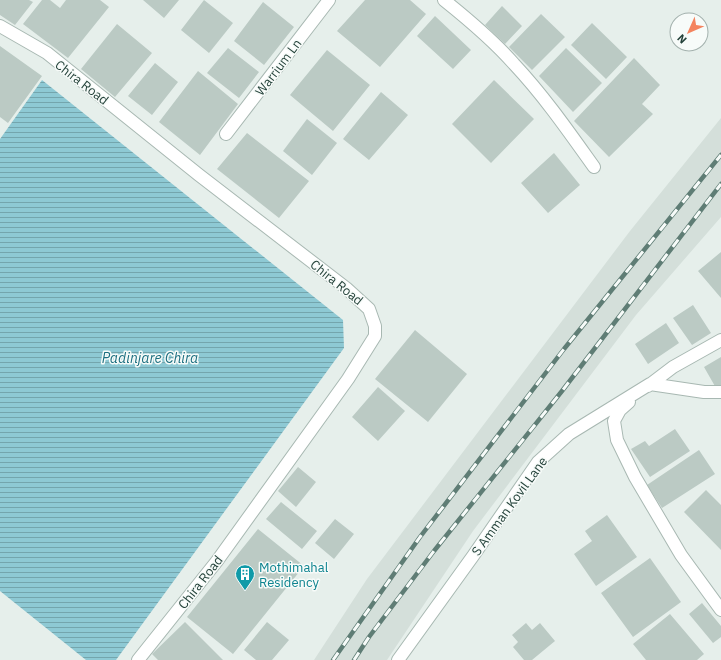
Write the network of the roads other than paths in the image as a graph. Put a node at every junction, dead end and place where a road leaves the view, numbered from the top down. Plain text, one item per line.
1 (329, 0) edge
2 (444, 0) edge
3 (0, 26) edge
4 (226, 134) dead end
5 (594, 167) dead end
6 (721, 340) edge
7 (650, 384) junction
8 (721, 392) edge
9 (721, 610) edge
10 (138, 660) edge
11 (398, 660) edge

1 - 4 street, Warrium Ln
2 - 5 street
3 - 10 street, Chira Road
6 - 7 street
7 - 8 street
7 - 9 street
7 - 11 street, S Amman Kovil Lane

